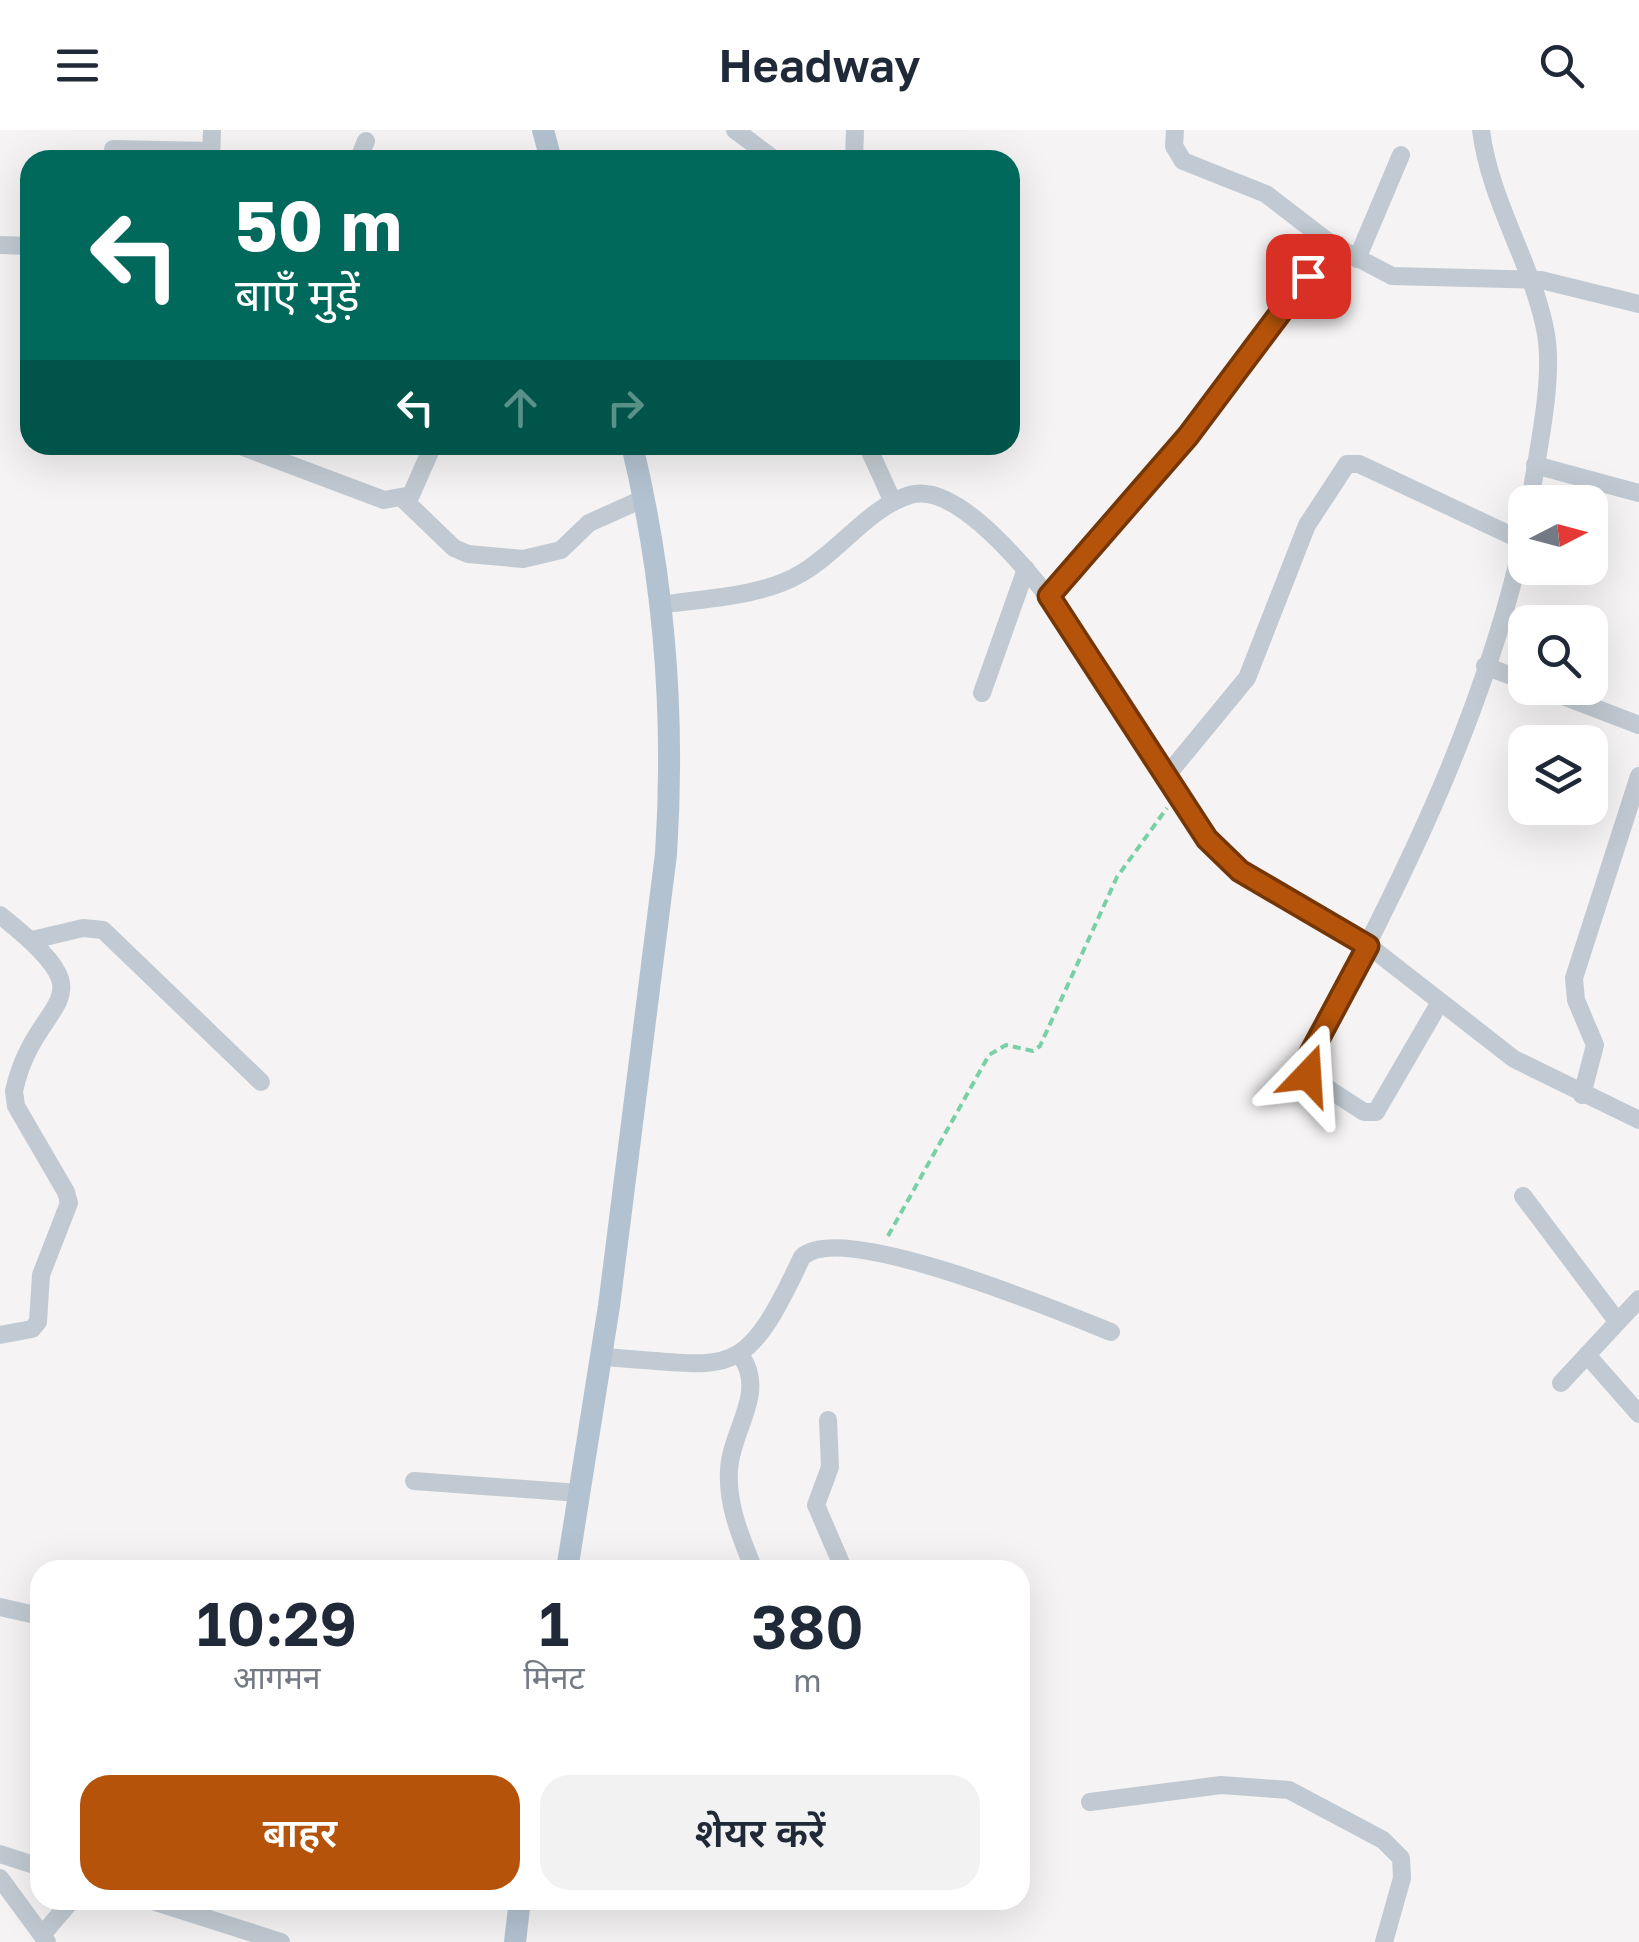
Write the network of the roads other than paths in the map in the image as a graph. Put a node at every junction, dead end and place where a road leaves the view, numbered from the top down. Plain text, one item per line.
1 (735, 130) edge
2 (1175, 130) edge
3 (1480, 130) edge
4 (156, 140) edge
5 (366, 141) dead end
6 (113, 149) dead end
7 (190, 150) edge
8 (362, 150) edge
9 (762, 150) edge
10 (1401, 155) dead end
11 (1332, 244) junction
12 (1357, 259) junction
13 (1527, 280) junction
14 (1639, 304) edge
15 (265, 455) edge
16 (430, 455) edge
17 (634, 455) edge
18 (872, 455) edge
19 (1535, 465) junction
20 (1532, 485) edge
21 (1639, 493) edge
22 (645, 498) junction
23 (404, 499) junction
24 (893, 502) junction
25 (1508, 529) edge
26 (1026, 569) junction
27 (1509, 585) edge
28 (1049, 596) junction
29 (660, 605) junction
30 (1485, 666) junction
31 (1508, 675) edge
32 (982, 693) dead end
33 (1588, 705) edge
34 (1639, 724) edge
35 (1168, 774) junction
36 (1639, 776) edge
37 (0, 915) edge
38 (32, 940) junction
39 (1368, 946) junction
40 (1440, 1002) junction
41 (261, 1082) dead end
42 (1582, 1094) junction
43 (8, 1102) edge
44 (1639, 1120) edge
45 (1523, 1196) dead end
46 (1639, 1299) edge
47 (1617, 1321) junction
48 (1110, 1332) dead end
49 (0, 1334) edge
50 (602, 1350) junction
51 (1587, 1355) junction
52 (741, 1356) junction
53 (1562, 1384) dead end
54 (1639, 1414) edge
55 (828, 1420) dead end
56 (414, 1482) dead end
57 (579, 1493) junction
58 (569, 1560) edge
59 (751, 1560) edge
60 (840, 1560) edge
61 (0, 1608) edge
62 (30, 1614) edge
63 (1090, 1802) dead end
64 (0, 1854) edge
65 (30, 1864) edge
66 (0, 1878) edge
67 (65, 1910) edge
68 (181, 1910) edge
69 (519, 1910) edge
70 (45, 1938) edge
71 (281, 1942) edge
72 (515, 1942) edge
73 (1384, 1942) edge

1 - 9 street
2 - 11 street
3 - 13 street
4 - 6 street
4 - 7 street
5 - 8 street
10 - 12 street
11 - 12 street
11 - 28 street
12 - 13 street
13 - 14 street
13 - 19 street
15 - 23 street
16 - 23 street
17 - 22 main road
18 - 24 street
19 - 20 street
19 - 21 street
22 - 23 street
22 - 29 main road
24 - 26 street
24 - 29 street
25 - 35 street
26 - 28 street
26 - 32 street
27 - 30 street
28 - 35 street
29 - 50 main road
30 - 31 street
30 - 39 street
33 - 34 street
35 - 39 street
36 - 42 street
37 - 38 street
38 - 41 street
38 - 43 street
39 - 40 street
39 - 40 street
40 - 42 street
42 - 44 street
43 - 49 street
45 - 47 street
46 - 47 street
47 - 51 street
48 - 52 street
50 - 52 street
50 - 57 main road
51 - 53 street
51 - 54 street
52 - 59 street
55 - 60 street
56 - 57 street
57 - 58 main road
61 - 62 street
63 - 73 street
64 - 65 street
66 - 70 street
67 - 70 street
68 - 71 street
69 - 72 main road

